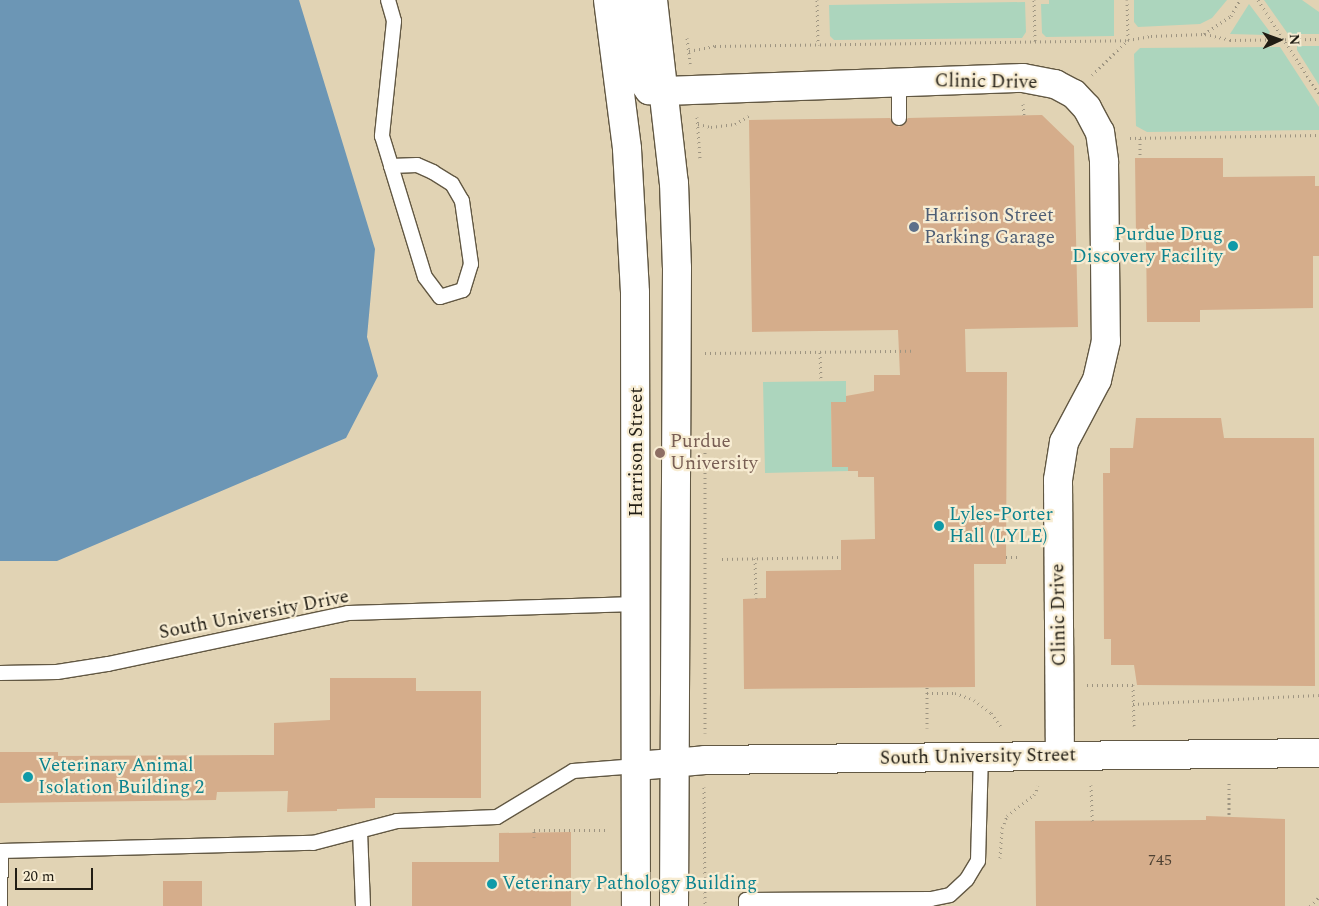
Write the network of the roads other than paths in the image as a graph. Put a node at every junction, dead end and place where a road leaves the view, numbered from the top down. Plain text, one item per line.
1 (388, 0) edge
2 (608, 0) edge
3 (631, 0) edge
4 (653, 0) edge
5 (899, 82) junction
6 (665, 91) junction
7 (899, 118) dead end
8 (391, 166) junction
9 (637, 604) junction
10 (0, 673) edge
11 (1319, 753) edge
12 (981, 756) junction
13 (1060, 756) junction
14 (674, 762) junction
15 (637, 766) junction
16 (360, 831) junction
17 (0, 851) edge
18 (931, 902) edge
19 (0, 906) edge
20 (363, 906) edge
21 (636, 906) edge
22 (674, 906) edge
23 (746, 906) edge

1 - 8 lane
2 - 9 main road, Harrison Street
3 - 6 main road
4 - 6 main road, Harrison Street
5 - 6 main road, Clinic Drive
5 - 7 lane
5 - 13 main road, Clinic Drive
6 - 14 main road, Harrison Street
8 - 8 lane
9 - 10 lane, South University Drive
9 - 15 main road, Harrison Street
11 - 13 main road, South University Street
12 - 13 main road, South University Street
12 - 14 main road, South University Street
12 - 18 lane
14 - 15 main road, South University Street
14 - 22 main road, Harrison Street
15 - 16 lane
15 - 21 main road, Harrison Street
16 - 17 lane
16 - 20 lane
17 - 19 lane
18 - 23 lane

